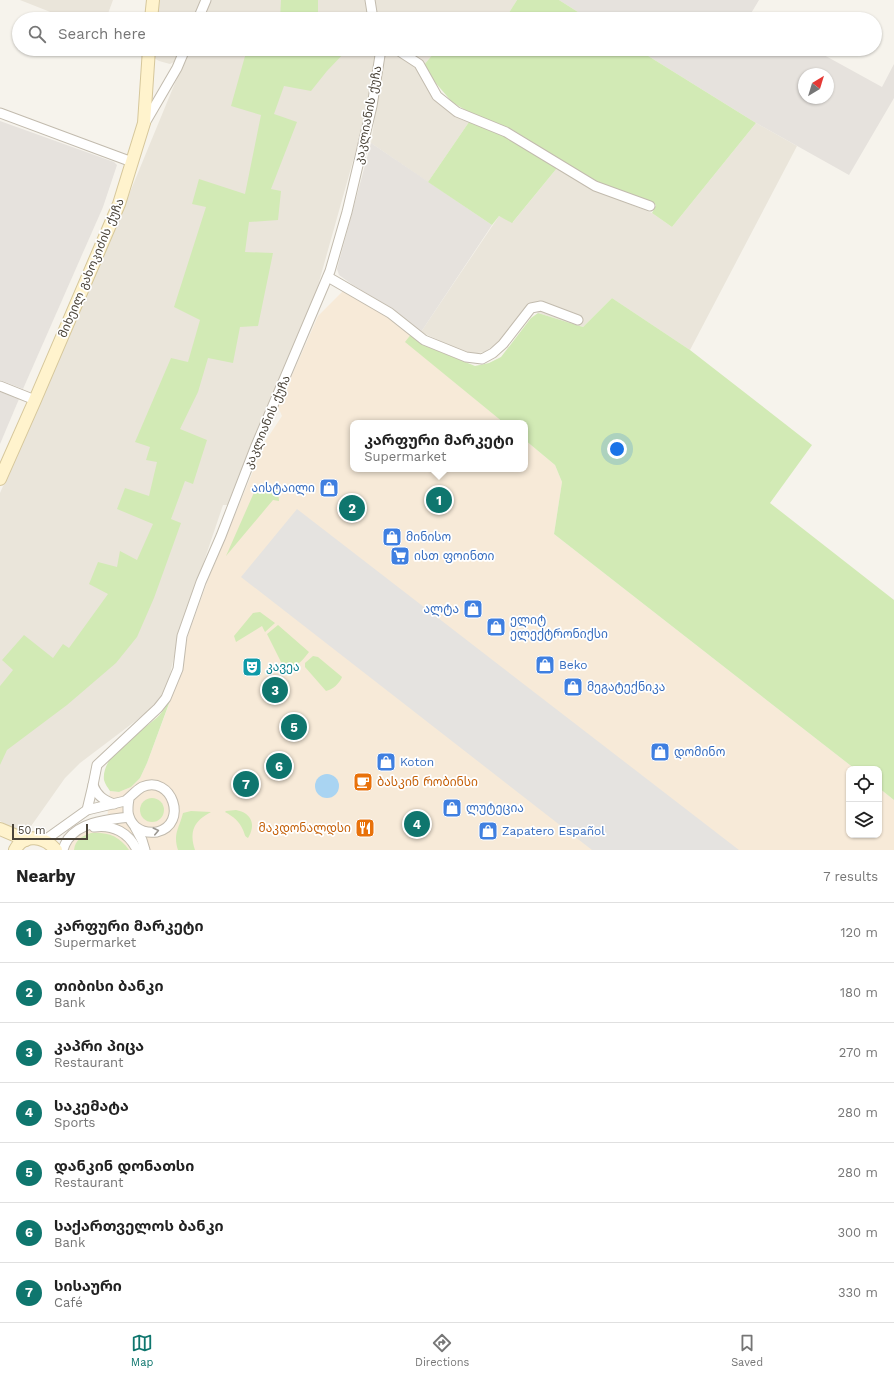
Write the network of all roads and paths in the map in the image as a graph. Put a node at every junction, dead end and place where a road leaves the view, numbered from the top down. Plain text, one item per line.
1 (153, 0) edge
2 (206, 0) edge
3 (370, 0) edge
4 (152, 12) edge
5 (201, 12) edge
6 (371, 12) edge
7 (149, 56) edge
8 (183, 56) edge
9 (380, 56) edge
10 (407, 56) edge
11 (0, 113) edge
12 (144, 124) junction
13 (132, 162) junction
14 (650, 206) dead end
15 (328, 277) junction
16 (578, 320) dead end
17 (0, 386) edge
18 (35, 400) junction
19 (0, 479) edge
20 (94, 785) junction
21 (129, 799) junction
22 (114, 804) junction
23 (87, 810) junction
24 (131, 820) junction
25 (0, 828) edge
26 (79, 830) junction
27 (26, 840) junction
28 (45, 840) junction
29 (15, 850) edge
30 (56, 850) edge
31 (63, 850) edge
32 (137, 850) edge
33 (145, 850) edge

1 - 4 main road
2 - 5 street
3 - 6 street
7 - 12 main road, მიხეილ გახოკიძის ქუჩა
8 - 12 street
9 - 15 street, კაკლიანის ქუჩა
10 - 14 street
11 - 13 street
12 - 13 main road, მიხეილ გახოკიძის ქუჩა
13 - 18 main road, მიხეილ გახოკიძის ქუჩა
15 - 16 street
15 - 20 street, კაკლიანის ქუჩა
17 - 18 street
18 - 19 main road, მიხეილ გახოკიძის ქუჩა
20 - 22 street
20 - 23 street
21 - 22 street
21 - 24 street
24 -> 21 street
22 - 23 street
23 - 28 street
24 - 26 street
24 - 33 street
25 - 27 main road
26 - 31 street
26 - 32 street
27 - 28 main road
27 - 29 main road
28 - 30 main road

